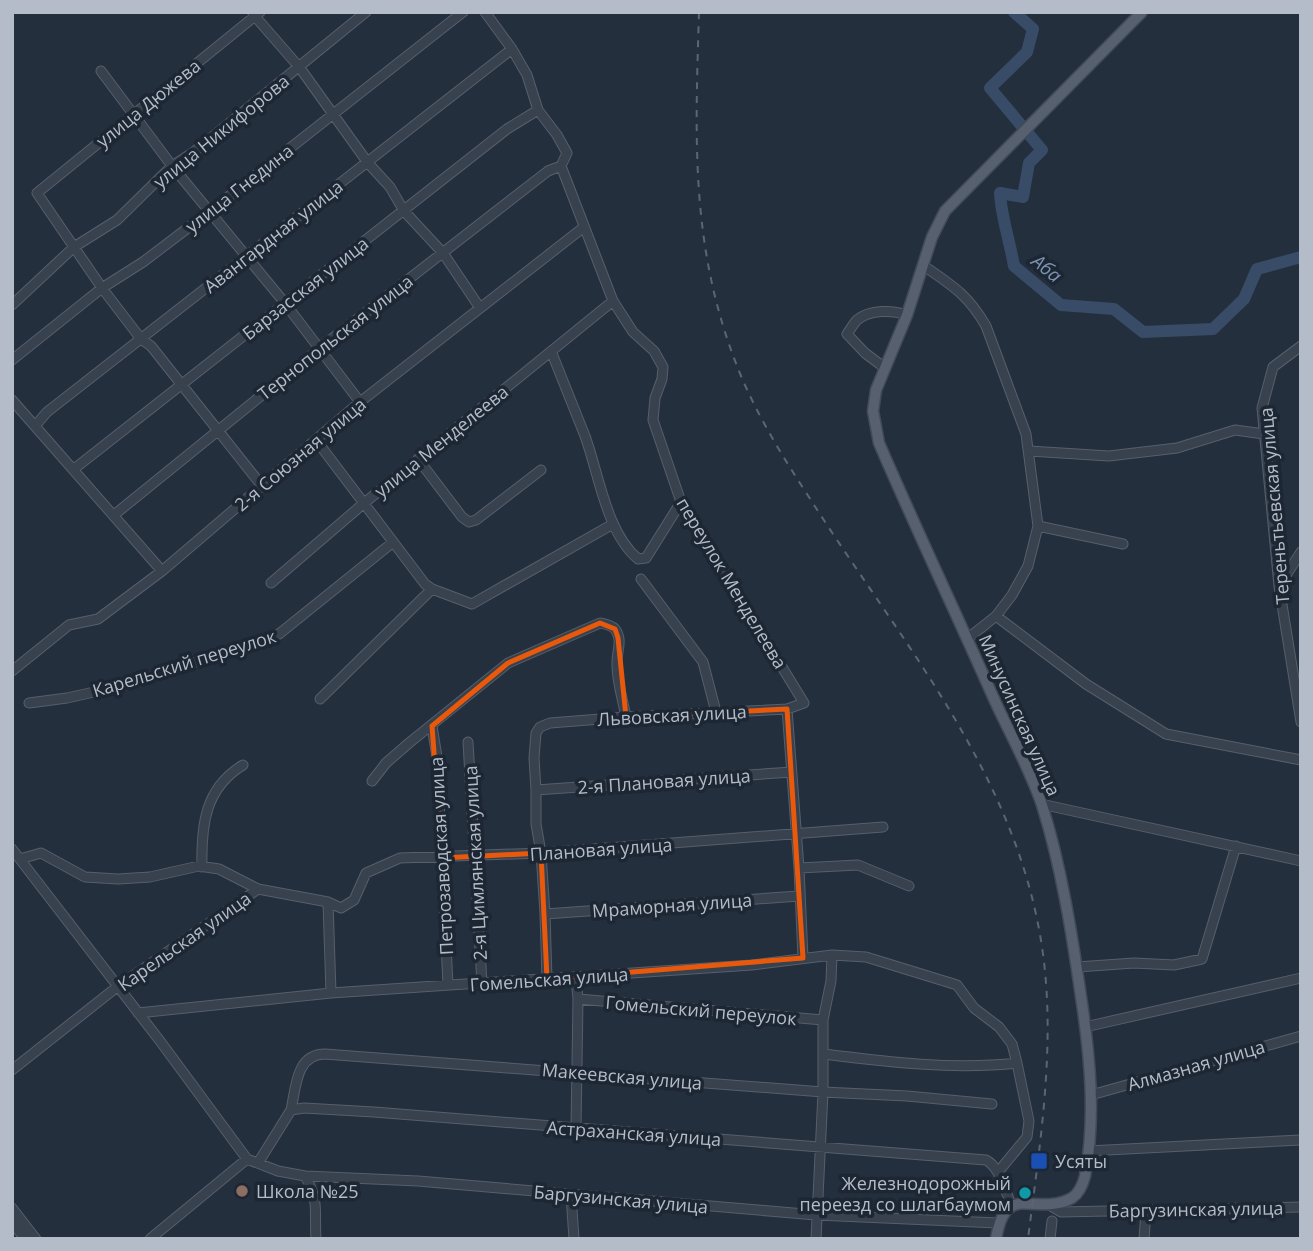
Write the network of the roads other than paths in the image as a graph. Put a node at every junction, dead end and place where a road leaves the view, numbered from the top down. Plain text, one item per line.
1 (366, 12) edge
2 (463, 12) edge
3 (485, 12) edge
4 (1142, 12) edge
5 (256, 13) edge
6 (512, 49) junction
7 (300, 68) junction
8 (101, 71) dead end
9 (538, 110) junction
10 (334, 114) junction
11 (133, 115) junction
12 (368, 163) junction
13 (172, 166) junction
14 (561, 166) junction
15 (404, 211) junction
16 (209, 212) junction
17 (584, 227) junction
18 (74, 247) junction
19 (443, 254) junction
20 (246, 256) junction
21 (924, 266) junction
22 (102, 288) junction
23 (613, 301) junction
24 (284, 302) junction
25 (12, 306) edge
26 (480, 308) junction
27 (907, 315) junction
28 (142, 339) junction
29 (1301, 346) edge
30 (320, 348) junction
31 (551, 351) junction
32 (12, 360) edge
33 (885, 368) junction
34 (183, 386) junction
35 (12, 400) edge
36 (360, 402) junction
37 (35, 426) junction
38 (216, 430) junction
39 (1264, 434) junction
40 (316, 440) junction
41 (1029, 451) junction
42 (418, 459) junction
43 (74, 469) junction
44 (541, 470) dead end
45 (262, 486) junction
46 (681, 502) junction
47 (363, 504) junction
48 (114, 515) junction
49 (613, 524) junction
50 (1038, 526) junction
51 (392, 543) junction
52 (1123, 544) dead end
53 (1301, 552) edge
54 (162, 571) junction
55 (640, 579) dead end
56 (271, 583) dead end
57 (1279, 586) junction
58 (432, 589) junction
59 (996, 617) junction
60 (967, 639) junction
61 (12, 671) edge
62 (320, 699) dead end
63 (29, 703) dead end
64 (804, 703) joint
65 (787, 709) junction
66 (716, 712) junction
67 (626, 717) junction
68 (1301, 722) edge
69 (432, 726) junction
70 (468, 742) dead end
71 (1301, 760) edge
72 (243, 765) dead end
73 (792, 772) junction
74 (372, 780) dead end
75 (536, 790) junction
76 (1041, 804) junction
77 (883, 827) dead end
78 (797, 835) junction
79 (1236, 846) junction
80 (12, 849) edge
81 (541, 853) junction
82 (475, 856) junction
83 (442, 858) junction
84 (20, 859) junction
85 (1301, 861) edge
86 (202, 867) junction
87 (799, 869) junction
88 (909, 886) dead end
89 (258, 889) junction
90 (799, 896) junction
91 (328, 902) junction
92 (545, 914) junction
93 (832, 955) junction
94 (803, 958) junction
95 (1077, 967) junction
96 (576, 978) junction
97 (1301, 978) edge
98 (547, 979) junction
99 (482, 984) junction
100 (448, 985) junction
101 (117, 987) junction
102 (331, 993) junction
103 (578, 999) junction
104 (138, 1013) junction
105 (823, 1020) junction
106 (1085, 1027) junction
107 (1301, 1036) edge
108 (824, 1054) junction
109 (1017, 1063) junction
110 (12, 1070) edge
111 (576, 1072) junction
112 (823, 1092) junction
113 (1091, 1095) junction
114 (992, 1104) dead end
115 (291, 1110) junction
116 (576, 1128) junction
117 (1301, 1139) edge
118 (821, 1147) junction
119 (1088, 1150) junction
120 (247, 1159) junction
121 (258, 1163) junction
122 (998, 1172) junction
123 (305, 1176) junction
124 (571, 1195) junction
125 (1012, 1206) junction
126 (1051, 1206) junction
127 (1301, 1207) edge
128 (12, 1208) edge
129 (1146, 1211) junction
130 (816, 1215) junction
131 (1052, 1221) dead end
132 (12, 1222) edge
133 (998, 1223) junction
134 (25, 1239) edge
135 (36, 1239) edge
136 (150, 1239) edge
137 (316, 1239) edge
138 (574, 1239) edge
139 (816, 1239) edge
140 (996, 1239) edge
141 (1050, 1239) edge
142 (1144, 1239) edge

1 - 7 street, улица Никифорова
2 - 10 street, улица Гнедина
3 - 6 street, переулок Менделеева
4 - 21 main road, Минусинская улица
5 - 7 street
5 - 11 street, улица Дюжева
6 - 9 street, переулок Менделеева
6 - 12 street, Авангардная улица
7 - 10 street
7 - 13 street, улица Никифорова
8 - 11 street
9 - 14 street, переулок Менделеева
9 - 15 street, Барзасская улица
10 - 12 street
10 - 16 street, улица Гнедина
11 - 13 street
11 - 18 street, улица Дюжева
12 - 15 street
12 - 20 street, Авангардная улица
13 - 16 street
13 - 18 street, улица Никифорова
14 - 17 street, переулок Менделеева
14 - 19 street, Тернопольская улица
15 - 19 street
15 - 24 street, Барзасская улица
16 - 20 street
16 - 22 street, улица Гнедина
17 - 23 street, переулок Менделеева
17 - 26 street, 2-я Союзная улица
18 - 22 street
18 - 25 street, улица Никифорова
19 - 26 street
19 - 30 street, Тернопольская улица
20 - 24 street
20 - 28 street, Авангардная улица
21 - 27 main road, Минусинская улица
21 - 41 street
22 - 28 street
22 - 32 street, улица Гнедина
23 - 31 street, улица Менделеева
23 - 46 street, переулок Менделеева
24 - 30 street
24 - 34 street, Барзасская улица
26 - 36 street, 2-я Союзная улица
27 - 33 main road, Минусинская улица
27 - 33 street
28 - 34 street
28 - 37 street, Авангардная улица
29 - 39 street, Тереньтьевская улица
30 - 36 street
30 - 38 street, Тернопольская улица
31 - 42 street, улица Менделеева
31 - 49 street
33 - 60 main road, Минусинская улица
34 - 38 street
34 - 43 street, Барзасская улица
35 - 37 street
36 - 40 street, 2-я Союзная улица
37 - 43 street
38 - 45 street
38 - 48 street, Тернопольская улица
39 - 41 street
39 - 57 street, Тереньтьевская улица
40 - 45 street, 2-я Союзная улица
40 - 47 street
41 - 50 street
42 - 44 street
42 - 47 street, улица Менделеева
43 - 48 street
45 - 54 street, 2-я Союзная улица
46 - 49 street
46 - 64 street, переулок Менделеева
47 - 51 street
47 - 56 street, улица Менделеева
48 - 54 street
49 - 58 street
50 - 52 street
50 - 59 street
51 - 58 street
51 - 63 street, Карельский переулок
53 - 57 street
54 - 61 street, 2-я Союзная улица
55 - 66 street
57 - 68 street, Тереньтьевская улица
58 - 62 street
59 - 60 street
59 - 71 street
60 - 76 main road, Минусинская улица
64 - 65 street, Львовская улица
65 - 66 street, Львовская улица
65 - 73 street
66 - 67 street, Львовская улица
67 - 69 street
67 - 75 street, Львовская улица
69 - 74 street
69 - 83 street, Петрозаводская улица
70 - 82 street, 2-я Цимлянская улица
72 - 86 street
73 - 75 street, 2-я Плановая улица
73 - 78 street
75 - 81 street
76 - 79 street
76 - 95 main road, Минусинская улица
77 - 78 street, Плановая улица
78 - 81 street, Плановая улица
78 - 87 street
79 - 85 street
79 - 95 street
80 - 84 street
81 - 82 street, Плановая улица
81 - 92 street
82 - 83 street, Плановая улица
82 - 99 street, 2-я Цимлянская улица
83 - 91 street, Плановая улица
83 - 100 street, Петрозаводская улица
84 - 86 street, Карельская улица
84 - 101 street
86 - 89 street, Карельская улица
87 - 88 street
87 - 90 street
89 - 91 street
89 - 101 street, Карельская улица
90 - 92 street, Мраморная улица
90 - 94 street
91 - 102 street
92 - 98 street
93 - 94 street, Гомельская улица
93 - 105 street
93 - 109 street, Гомельская улица
94 - 96 street, Гомельская улица
95 - 106 main road, Минусинская улица
96 - 98 street, Гомельская улица
96 - 103 street
97 - 106 street
98 - 99 street, Гомельская улица
99 - 100 street, Гомельская улица
100 - 102 street, Гомельская улица
101 - 104 street
101 - 110 street, Карельская улица
102 - 104 street, Гомельская улица
103 - 105 street, Гомельский переулок
103 - 111 street
104 - 120 street
105 - 108 street
106 - 113 main road, Минусинская улица
107 - 113 street, Алмазная улица
108 - 109 street
108 - 112 street
109 - 122 street
111 - 112 street, Макеевская улица
111 - 115 street, Макеевская улица
111 - 116 street
112 - 114 street, Макеевская улица
112 - 118 street
113 - 119 main road, Минусинская улица
115 - 116 street, Астраханская улица
115 - 121 street
116 - 118 street, Астраханская улица
117 - 119 street
118 - 122 street, Астраханская улица
118 - 130 street
119 - 126 main road, Минусинская улица
120 - 121 street, Баргузинская улица
120 - 136 street
121 - 123 street, Баргузинская улица
122 - 125 street
123 - 124 street, Баргузинская улица
123 - 137 street
124 - 130 street, Баргузинская улица
124 - 138 street
125 - 126 main road
125 - 133 main road
126 - 129 street, Баргузинская улица
127 - 129 street, Баргузинская улица
128 - 135 street
129 - 142 street
130 - 133 street, Баргузинская улица
130 - 139 street
131 - 141 street
132 - 134 street
133 - 140 main road

